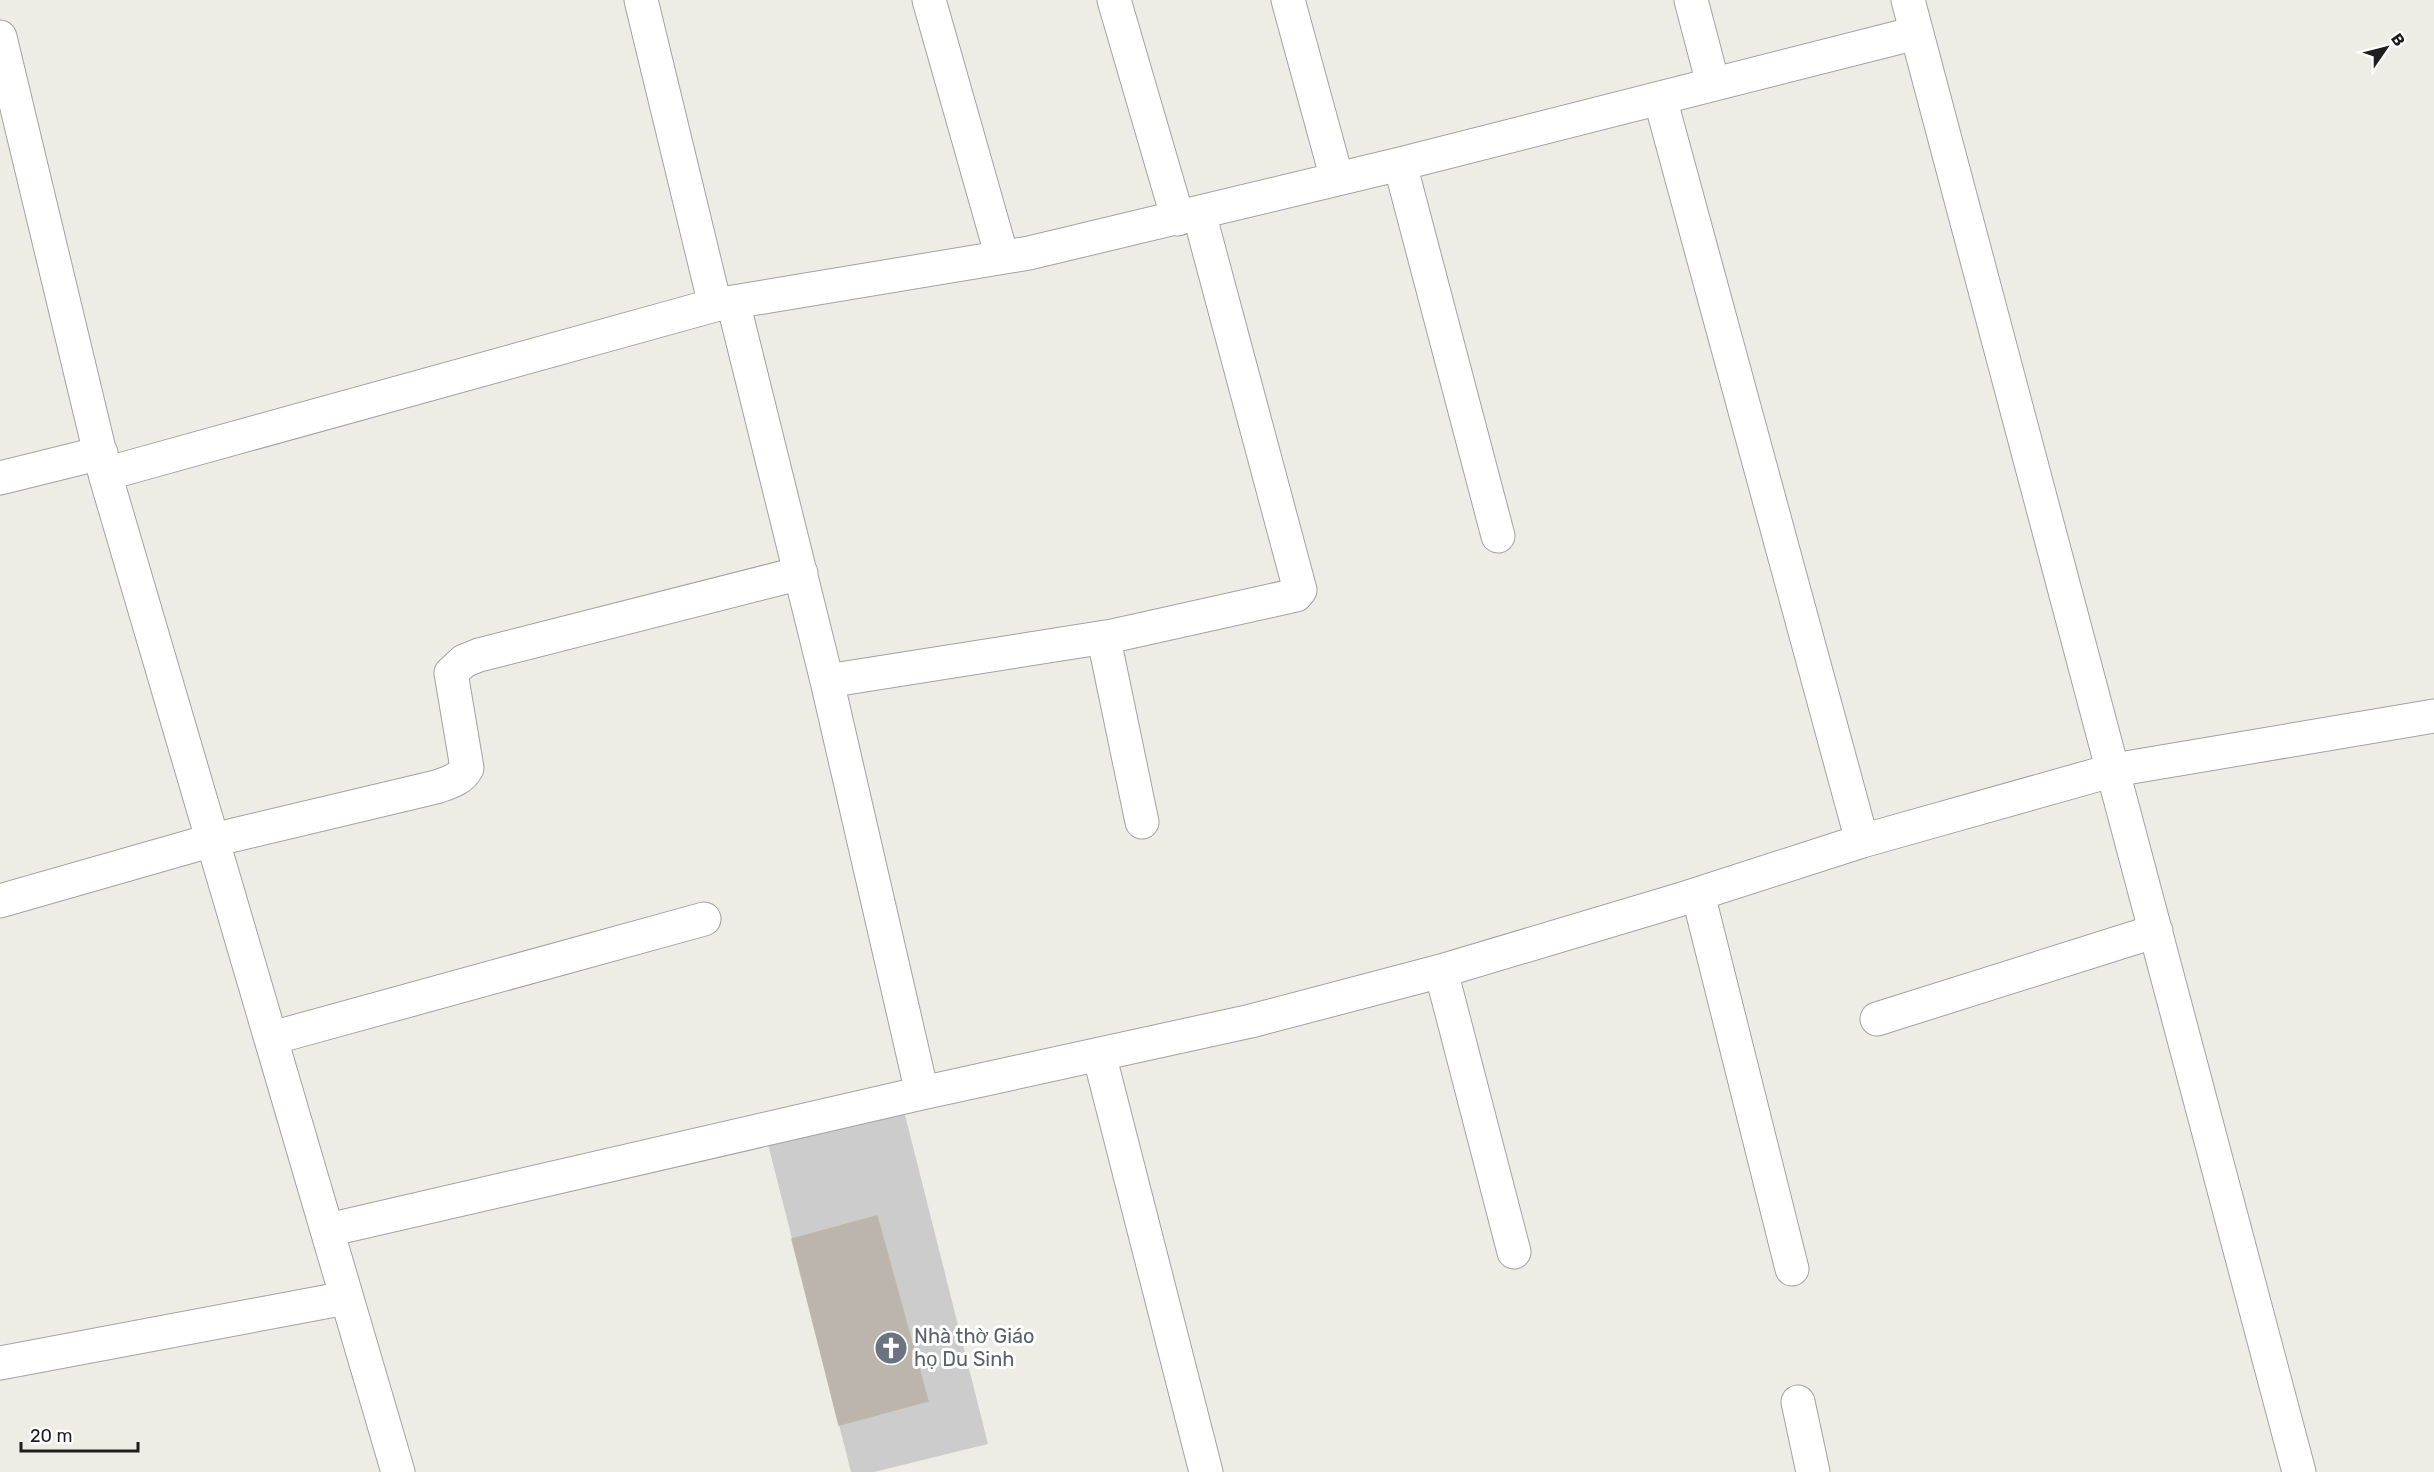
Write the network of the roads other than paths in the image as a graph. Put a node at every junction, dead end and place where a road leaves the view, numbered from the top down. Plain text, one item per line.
1 (641, 0) edge
2 (929, 0) edge
3 (1114, 0) edge
4 (1288, 0) edge
5 (1690, 0) edge
6 (1908, 0) edge
7 (1916, 33) junction
8 (0, 37) edge
9 (1713, 84) junction
10 (1660, 98) junction
11 (1400, 164) junction
12 (1336, 179) junction
13 (1188, 216) junction
14 (1002, 257) junction
15 (724, 304) junction
16 (103, 464) junction
17 (0, 478) edge
18 (1498, 536) dead end
19 (801, 573) junction
20 (1112, 636) junction
21 (827, 681) junction
22 (2434, 716) edge
23 (2114, 770) junction
24 (1142, 822) dead end
25 (213, 840) junction
26 (1862, 841) junction
27 (1698, 894) junction
28 (0, 901) edge
29 (704, 919) dead end
30 (2156, 931) junction
31 (1441, 970) junction
32 (1877, 1019) dead end
33 (272, 1038) junction
34 (1099, 1054) junction
35 (922, 1093) junction
36 (327, 1230) junction
37 (1514, 1252) dead end
38 (1792, 1269) dead end
39 (346, 1298) junction
40 (0, 1363) edge
41 (1798, 1402) dead end
42 (398, 1472) edge
43 (1206, 1472) edge
44 (1813, 1472) edge
45 (2299, 1472) edge

1 - 15 street
2 - 14 street
3 - 13 street
4 - 12 street
5 - 9 street
6 - 7 street
7 - 9 street
7 - 23 street
8 - 16 street
9 - 10 street
10 - 11 street
10 - 26 street
11 - 12 street
11 - 18 street
12 - 13 street
13 - 14 street
13 - 20 street
14 - 15 street
15 - 16 street
15 - 19 street
16 - 17 street
16 - 25 street
19 - 21 street
19 - 25 street
20 - 21 street
20 - 24 street
21 - 35 street
22 - 23 street
23 - 26 street
23 - 30 street
25 - 28 street
25 - 33 street
26 - 27 street
27 - 31 street
27 - 38 street
29 - 33 street
30 - 32 street
30 - 45 street
31 - 34 street
31 - 37 street
33 - 36 street
34 - 35 street
34 - 43 street
35 - 36 street
36 - 39 street
39 - 40 street
39 - 42 street
41 - 44 street

